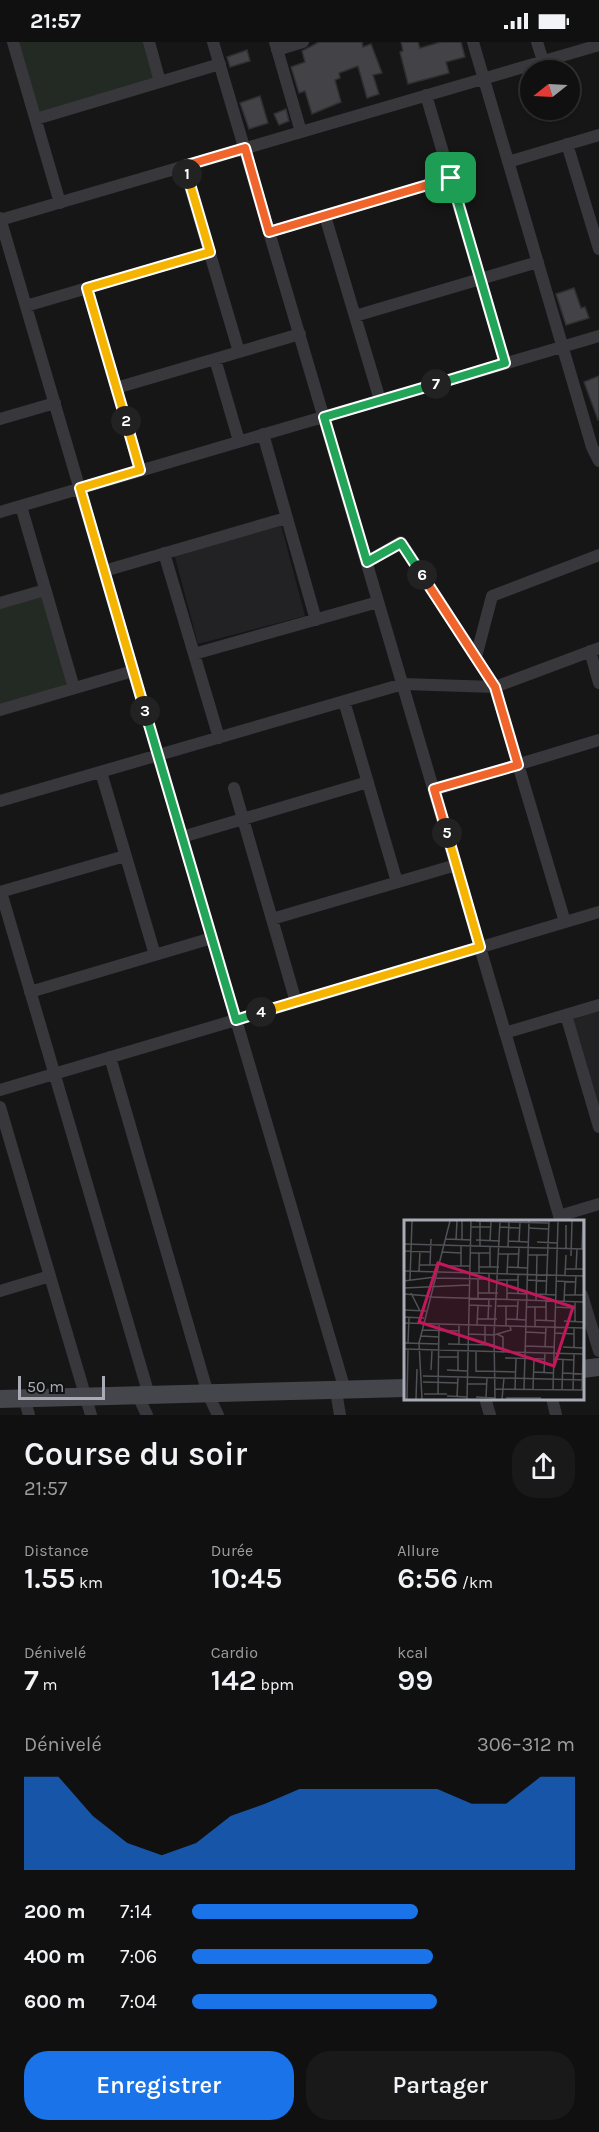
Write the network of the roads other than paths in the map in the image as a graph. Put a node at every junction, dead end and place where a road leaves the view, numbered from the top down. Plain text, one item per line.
1 (13, 42) edge
2 (149, 42) edge
3 (213, 42) edge
4 (303, 42) edge
5 (473, 42) edge
6 (537, 42) edge
7 (599, 45) edge
8 (276, 46) edge
9 (543, 60) edge
10 (546, 60) edge
11 (220, 64) junction
12 (520, 68) edge
13 (484, 78) junction
14 (160, 82) junction
15 (426, 95) junction
16 (36, 119) junction
17 (301, 132) junction
18 (599, 135) edge
19 (567, 144) junction
20 (245, 148) junction
21 (508, 162) junction
22 (184, 166) junction
23 (451, 178) junction
24 (60, 203) junction
25 (325, 216) junction
26 (0, 220) edge
27 (269, 232) junction
28 (598, 245) edge
29 (210, 252) junction
30 (538, 262) junction
31 (480, 279) junction
32 (87, 288) junction
33 (26, 306) junction
34 (355, 316) junction
35 (300, 334) junction
36 (599, 336) edge
37 (562, 346) junction
38 (239, 352) junction
39 (215, 359) junction
40 (505, 363) junction
41 (116, 388) junction
42 (380, 400) junction
43 (55, 403) junction
44 (324, 417) junction
45 (0, 420) edge
46 (263, 434) junction
47 (239, 441) junction
48 (599, 461) edge
49 (140, 470) junction
50 (80, 488) junction
51 (21, 506) junction
52 (0, 512) edge
53 (286, 518) junction
54 (165, 553) junction
55 (599, 555) edge
56 (367, 562) junction
57 (104, 571) junction
58 (45, 590) junction
59 (378, 602) junction
60 (0, 603) edge
61 (316, 620) junction
62 (594, 650) edge
63 (194, 654) junction
64 (476, 657) junction
65 (133, 671) junction
66 (599, 683) edge
67 (403, 684) junction
68 (495, 687) junction
69 (74, 688) junction
70 (344, 701) junction
71 (0, 710) edge
72 (219, 738) junction
73 (599, 740) edge
74 (158, 755) junction
75 (518, 765) junction
76 (100, 772) junction
77 (368, 782) junction
78 (234, 788) dead end
79 (434, 789) junction
80 (0, 801) edge
81 (243, 819) junction
82 (182, 837) junction
83 (125, 856) junction
84 (456, 865) junction
85 (397, 882) junction
86 (0, 892) edge
87 (599, 912) edge
88 (272, 919) junction
89 (565, 922) junction
90 (212, 938) junction
91 (480, 947) junction
92 (154, 955) junction
93 (30, 992) junction
94 (296, 1002) junction
95 (599, 1005) edge
96 (566, 1015) junction
97 (236, 1020) junction
98 (505, 1033) junction
99 (110, 1057) junction
100 (54, 1074) junction
101 (0, 1090) edge
102 (0, 1107) edge
103 (597, 1111) edge
104 (599, 1127) edge
105 (599, 1204) edge
106 (560, 1219) edge
107 (50, 1276) junction
108 (0, 1291) edge
109 (584, 1302) edge
110 (599, 1351) edge
111 (599, 1367) edge
112 (584, 1369) edge
113 (404, 1388) edge
114 (341, 1390) junction
115 (208, 1394) junction
116 (85, 1396) junction
117 (143, 1396) junction
118 (0, 1399) edge
119 (486, 1400) edge
120 (552, 1400) edge
121 (26, 1406) edge
122 (91, 1415) edge
123 (147, 1415) edge
124 (218, 1415) edge
125 (340, 1415) edge
126 (490, 1415) edge
127 (556, 1415) edge

1 - 16 street
2 - 14 street
3 - 11 street
4 - 8 street
5 - 13 street
6 - 9 street
7 - 10 street
8 - 17 street
11 - 14 street
11 - 20 street
12 - 13 street
13 - 15 street
13 - 21 street
14 - 16 street
15 - 17 street
15 - 23 street
16 - 24 street
17 - 20 street
18 - 19 street
19 - 21 street
19 - 28 street
20 - 22 street
20 - 27 street
21 - 30 street
22 - 24 street
22 - 29 street
23 - 25 street
23 - 31 street
24 - 26 street
25 - 27 street
25 - 34 street
26 - 33 street
27 - 35 street
29 - 32 street
29 - 38 street
30 - 31 street
30 - 37 street
31 - 34 street
31 - 40 street
32 - 33 street
32 - 41 street
33 - 43 street
34 - 42 street
35 - 38 street
35 - 44 street
36 - 37 street
37 - 40 street
37 - 48 street
38 - 39 street
39 - 41 street
39 - 47 street
40 - 42 street
41 - 49 street
42 - 44 street
43 - 45 street
43 - 50 street
44 - 46 street
44 - 56 street
46 - 47 street
46 - 53 street
47 - 49 street
49 - 50 street
50 - 51 street
50 - 57 street
51 - 52 street
51 - 58 street
53 - 54 street
53 - 61 street
54 - 57 street
54 - 63 street
55 - 64 street
56 - 59 street
56 - 64 street
57 - 65 street
58 - 60 street
58 - 69 street
59 - 61 street
59 - 67 street
61 - 63 street
62 - 66 street
62 - 68 street
63 - 72 street
64 - 68 street
65 - 69 street
65 - 74 street
67 - 68 street
67 - 70 street
67 - 79 street
68 - 75 street
69 - 71 street
70 - 72 street
70 - 77 street
72 - 74 street
73 - 75 street
74 - 76 street
74 - 82 street
75 - 79 street
75 - 89 street
76 - 80 street
76 - 83 street
77 - 81 street
77 - 85 street
78 - 81 street
79 - 84 street
81 - 82 street
81 - 88 street
82 - 90 street
83 - 86 street
83 - 92 street
84 - 85 street
84 - 91 street
85 - 88 street
86 - 93 street
87 - 89 street
88 - 94 street
89 - 91 street
90 - 92 street
90 - 97 street
91 - 94 street
91 - 98 street
92 - 93 street
93 - 100 street
94 - 97 street
95 - 96 street
96 - 98 street
96 - 103 street
97 - 99 street
97 - 114 street
98 - 106 street
99 - 100 street
99 - 115 street
100 - 101 street
100 - 117 street
102 - 107 street
103 - 104 street
105 - 106 street
107 - 108 street
107 - 116 street
109 - 110 street
111 - 112 main road
113 - 114 main road
114 - 115 main road
114 - 125 street
115 - 117 main road
115 - 124 street
116 - 117 main road
116 - 121 main road
116 - 122 street
117 - 123 street
118 - 121 main road
119 - 126 street
120 - 127 street

